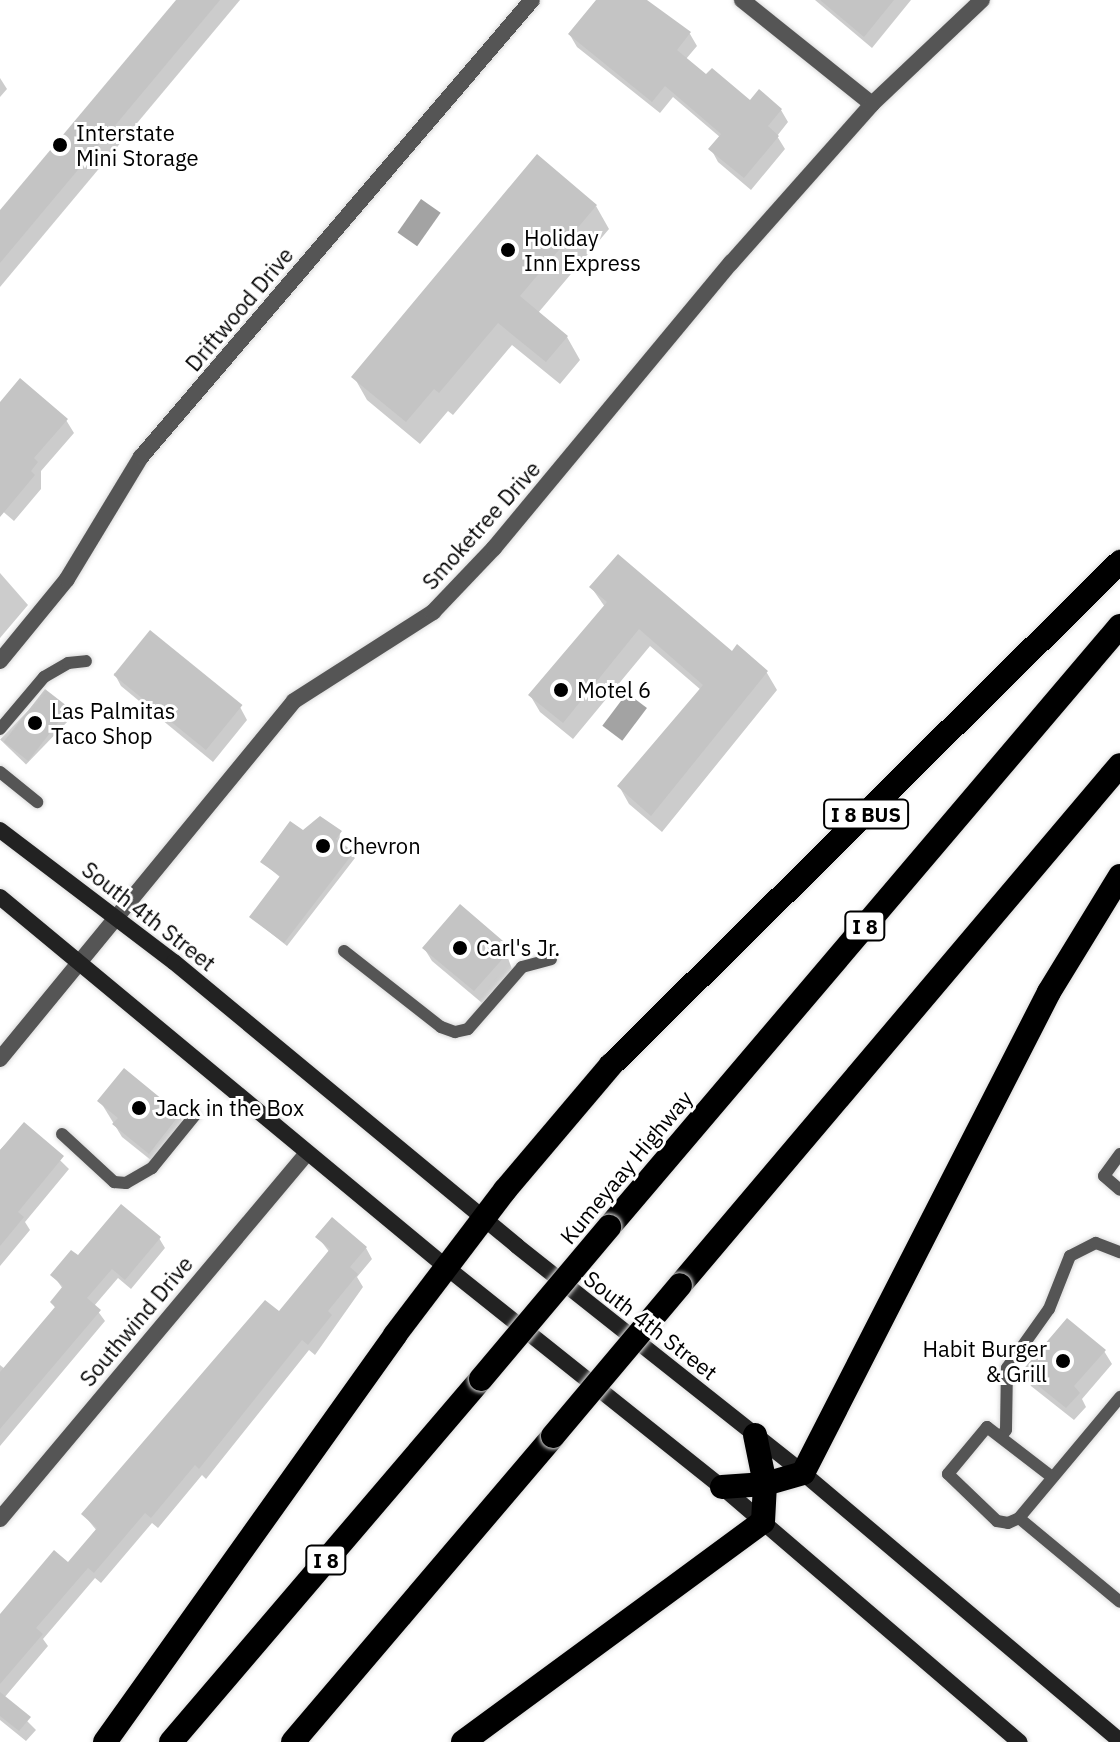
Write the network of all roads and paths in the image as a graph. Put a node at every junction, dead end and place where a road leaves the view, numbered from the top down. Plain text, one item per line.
1 (532, 0) edge
2 (742, 0) edge
3 (982, 0) edge
4 (872, 104) junction
5 (1120, 562) edge
6 (1120, 626) edge
7 (0, 661) edge
8 (86, 661) dead end
9 (0, 729) edge
10 (1120, 765) edge
11 (0, 772) edge
12 (37, 802) dead end
13 (0, 830) edge
14 (1120, 876) edge
15 (0, 897) edge
16 (118, 918) junction
17 (344, 951) dead end
18 (551, 959) dead end
19 (81, 963) junction
20 (0, 1059) edge
21 (195, 1115) dead end
22 (62, 1134) dead end
23 (307, 1153) junction
24 (1120, 1154) edge
25 (1120, 1190) edge
26 (483, 1218) junction
27 (1120, 1252) edge
28 (446, 1267) junction
29 (1120, 1397) edge
30 (755, 1435) junction
31 (1002, 1435) junction
32 (803, 1473) junction
33 (1052, 1477) junction
34 (765, 1484) junction
35 (722, 1487) junction
36 (1019, 1518) junction
37 (0, 1519) edge
38 (763, 1522) junction
39 (1120, 1602) edge
40 (1120, 1741) edge
41 (105, 1742) edge
42 (171, 1742) edge
43 (293, 1742) edge
44 (463, 1742) edge
45 (1020, 1742) edge

1 - 7 street, Driftwood Drive
2 - 4 street
3 - 4 street, Smoketree Drive
4 - 16 street, Smoketree Drive
5 - 26 highway, I 8 BUS
6 - 42 highway, Kumeyaay Highway / I 8, bridge
8 - 9 lane
10 - 43 highway, bridge
11 - 12 lane
13 - 16 main road, South 4th Street
14 - 32 highway
15 - 19 main road
16 - 19 street, Smoketree Drive
16 - 26 main road, South 4th Street
17 - 18 lane
19 - 20 street, Smoketree Drive
19 - 23 main road
21 - 22 lane
23 - 28 main road
23 - 37 street, Southwind Drive
24 - 25 lane
26 - 28 highway
26 - 30 main road, South 4th Street
27 - 31 lane
28 - 35 main road
28 - 41 highway
29 - 33 lane
30 - 32 main road, South 4th Street
30 - 34 highway
31 - 33 lane
31 - 36 lane
32 - 34 highway
32 - 40 main road, South 4th Street
33 - 36 lane
34 - 35 highway
34 - 38 highway
35 - 38 main road
36 - 39 lane
38 - 44 highway
38 - 45 main road

